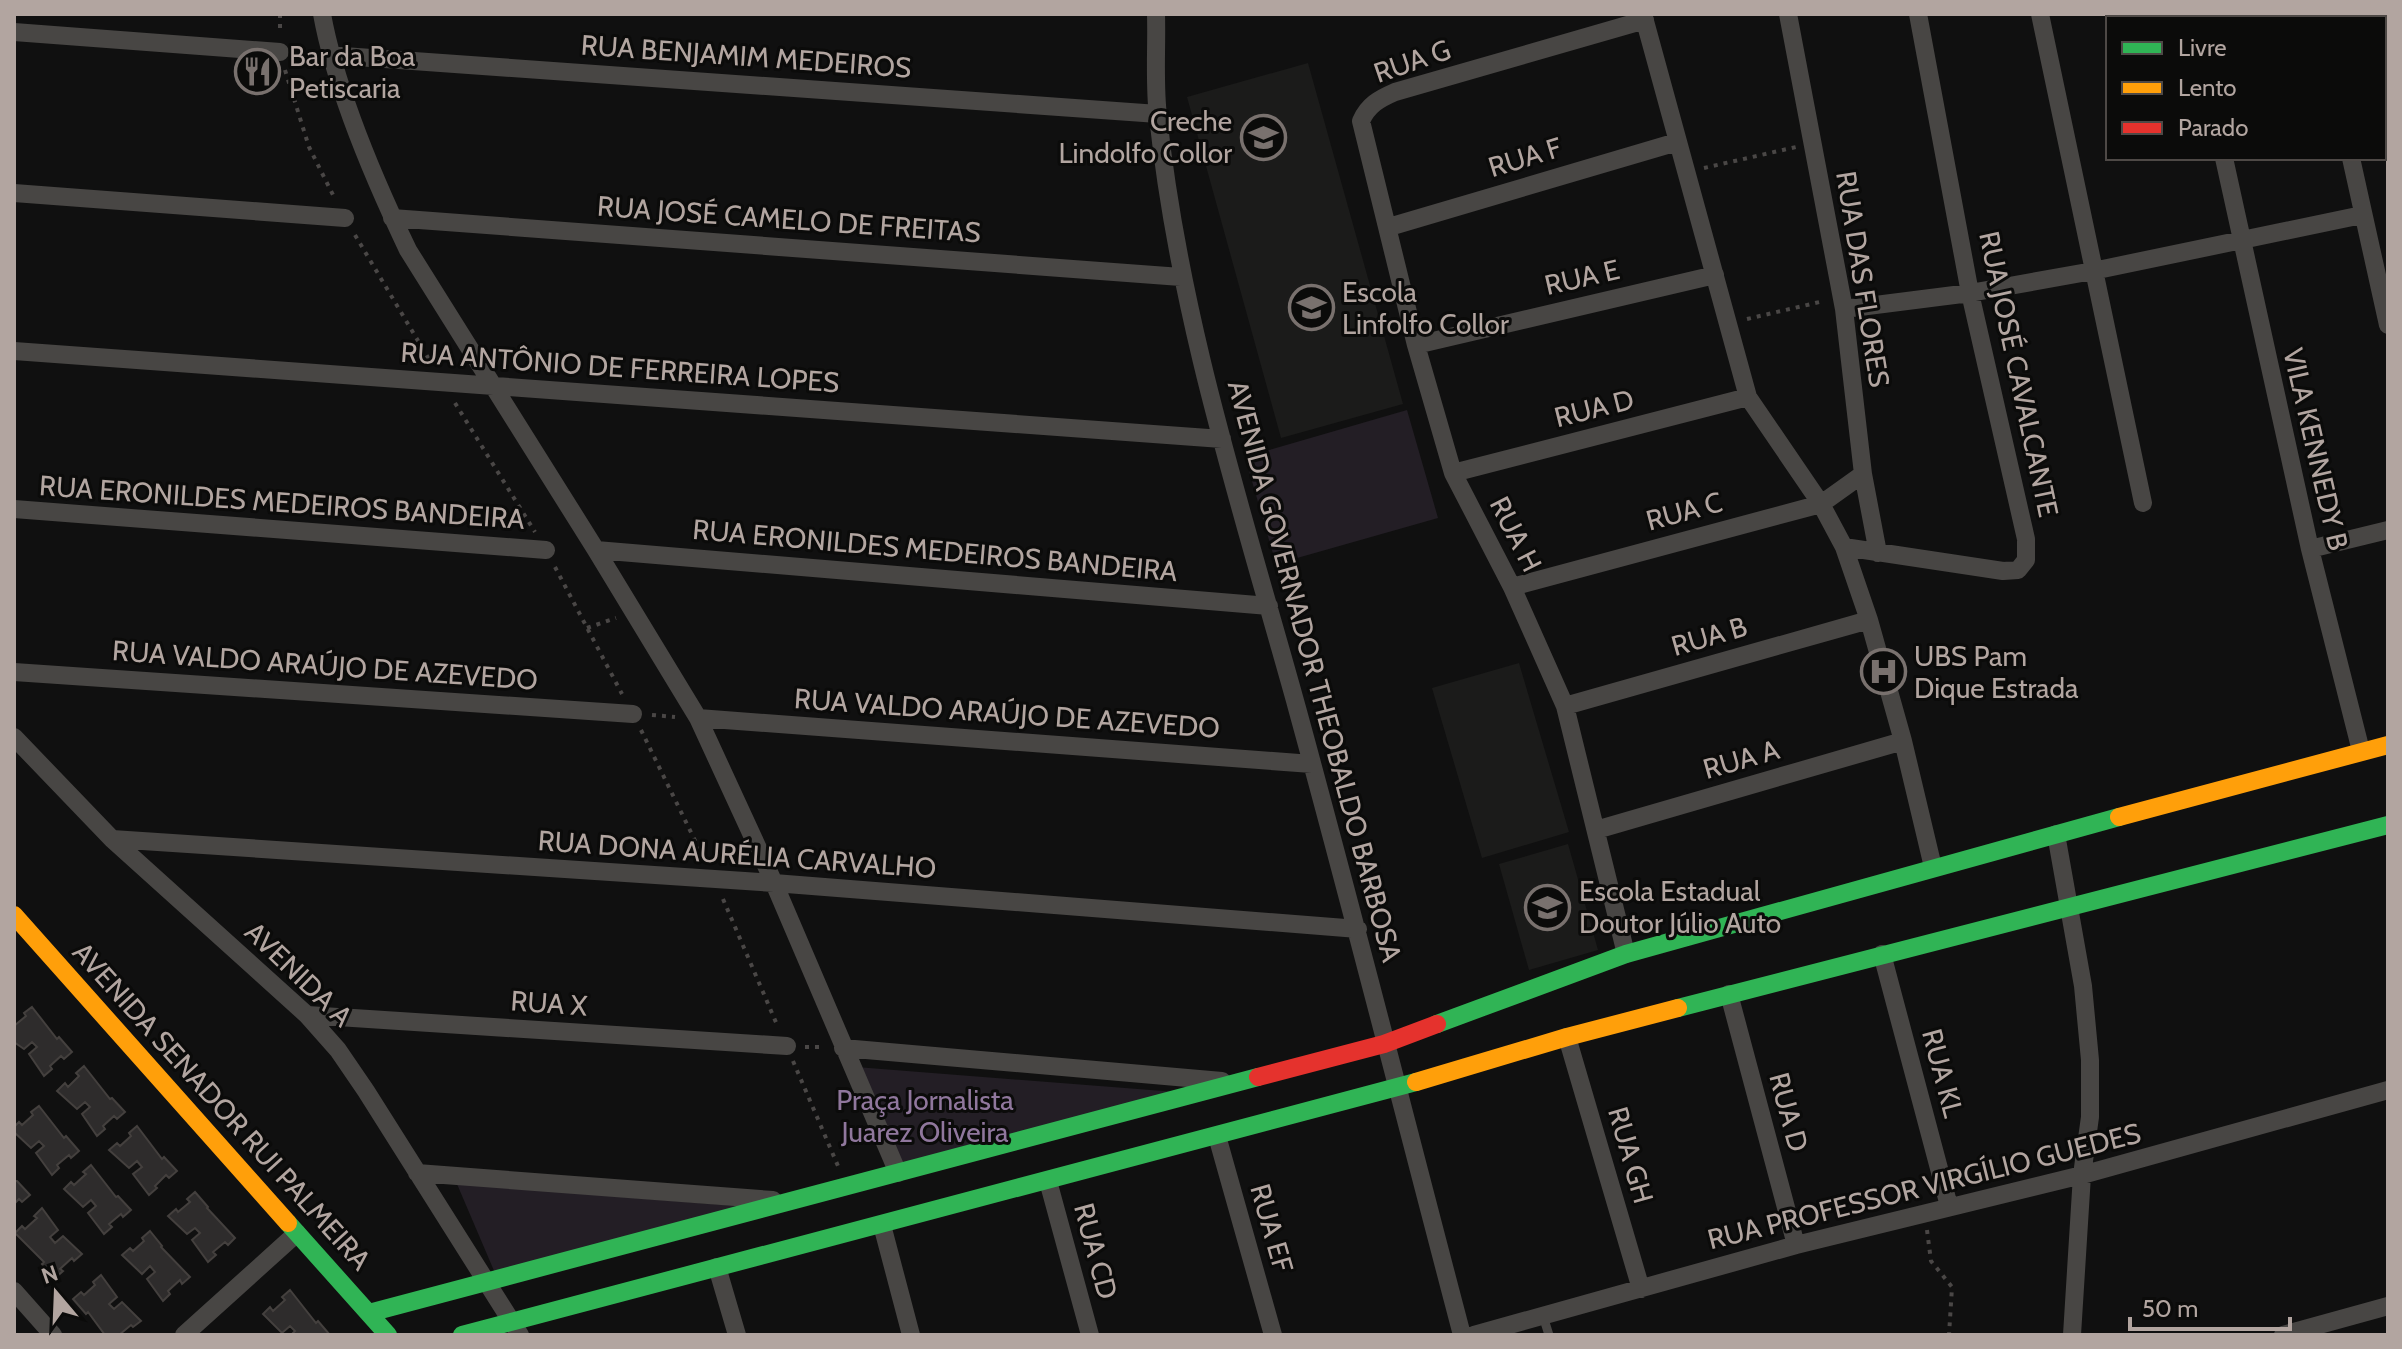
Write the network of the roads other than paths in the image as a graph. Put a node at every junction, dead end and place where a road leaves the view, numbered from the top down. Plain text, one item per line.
1 (322, 14) edge
2 (1156, 14) edge
3 (1788, 14) edge
4 (1918, 14) edge
5 (2040, 14) edge
6 (1644, 17) edge
7 (14, 32) edge
8 (280, 52) road end
9 (329, 55) junction
10 (1158, 114) junction
11 (1363, 138) joint
12 (1677, 142) junction
13 (2224, 160) edge
14 (2351, 160) edge
15 (14, 193) edge
16 (2362, 215) junction
17 (345, 218) road end
18 (392, 218) junction
19 (1389, 227) junction
20 (2240, 239) junction
21 (2093, 271) junction
22 (1715, 275) junction
23 (1181, 277) junction
24 (1970, 293) junction
25 (1843, 303) junction
26 (2388, 325) edge
27 (1416, 345) junction
28 (14, 351) edge
29 (492, 386) junction
30 (1748, 397) junction
31 (1222, 439) junction
32 (1453, 473) junction
33 (1863, 474) junction
34 (2143, 503) dead end
35 (1821, 504) junction
36 (14, 509) edge
37 (2388, 530) edge
38 (1844, 547) junction
39 (2310, 549) junction
40 (546, 550) road end
41 (596, 550) junction
42 (1878, 553) junction
43 (1512, 587) junction
44 (1269, 606) junction
45 (1869, 620) junction
46 (14, 672) edge
47 (1565, 706) junction
48 (633, 714) road end
49 (698, 718) junction
50 (14, 737) edge
51 (1903, 741) junction
52 (2388, 745) edge
53 (2361, 751) junction
54 (1312, 764) junction
55 (2388, 825) edge
56 (1596, 830) junction
57 (2056, 834) junction
58 (112, 839) junction
59 (1933, 867) junction
60 (774, 883) junction
61 (2069, 906) junction
62 (14, 915) edge
63 (1358, 929) junction
64 (1626, 954) junction
65 (1882, 954) junction
66 (1729, 994) junction
67 (307, 1015) junction
68 (1567, 1037) junction
69 (1384, 1044) junction
70 (787, 1046) road end
71 (843, 1048) junction
72 (1236, 1082) junction
73 (1397, 1088) junction
74 (2388, 1090) edge
75 (1217, 1136) junction
76 (417, 1173) junction
77 (898, 1173) junction
78 (2082, 1175) junction
79 (1048, 1181) junction
80 (791, 1202) junction
81 (1949, 1206) junction
82 (882, 1225) junction
83 (297, 1233) junction
84 (1796, 1245) junction
85 (717, 1267) junction
86 (487, 1281) junction
87 (1641, 1289) junction
88 (14, 1291) edge
89 (2388, 1306) edge
90 (369, 1313) junction
91 (1543, 1316) junction
92 (516, 1328) edge
93 (53, 1335) edge
94 (184, 1335) edge
95 (388, 1335) edge
96 (462, 1335) edge
97 (737, 1335) edge
98 (911, 1335) edge
99 (1090, 1335) edge
100 (1273, 1335) edge
101 (1462, 1335) edge
102 (1474, 1335) edge
103 (1549, 1335) edge
104 (2072, 1335) edge
105 (2283, 1335) edge

1 - 9 street
2 - 10 street, AVENIDA GOVERNADOR THEOBALDO BARBOSA
3 - 25 street, RUA DAS FLORES
4 - 24 street, RUA JOSÉ CAVALCANTE
5 - 21 street
6 - 11 street, RUA G
6 - 12 street
7 - 8 street
9 - 10 street, RUA BENJAMIM MEDEIROS
9 - 18 street
10 - 23 street, AVENIDA GOVERNADOR THEOBALDO BARBOSA
11 - 19 street, RUA H
12 - 19 street, RUA F
12 - 22 street
13 - 20 street, VILA KENNEDY B
14 - 16 street
15 - 17 street
16 - 20 street
16 - 26 street
18 - 23 street, RUA JOSÉ CAMELO DE FREITAS
18 - 29 street
19 - 27 street, RUA H
20 - 21 street
20 - 39 street, VILA KENNEDY B
21 - 24 street
21 - 34 street
22 - 27 street, RUA E
22 - 30 street
23 - 31 street, AVENIDA GOVERNADOR THEOBALDO BARBOSA
24 - 25 street
24 - 42 street, RUA JOSÉ CAVALCANTE
25 - 33 street, RUA DAS FLORES
27 - 32 street, RUA H
28 - 29 street, RUA ANTÔNIO DE FERREIRA LOPES
29 - 31 street, RUA ANTÔNIO DE FERREIRA LOPES
29 - 41 street
30 - 32 street, RUA D
30 - 35 street
31 - 44 street, AVENIDA GOVERNADOR THEOBALDO BARBOSA
32 - 43 street, RUA H
33 - 35 street, RUA C
33 - 42 street, RUA DAS FLORES
35 - 38 street
35 - 43 street, RUA C
36 - 40 street, RUA ERONILDES MEDEIROS BANDEIRA
37 - 39 street
38 - 42 street, RUA JOSÉ CAVALCANTE
38 - 45 street
39 - 53 street, VILA KENNEDY B
41 - 44 street, RUA ERONILDES MEDEIROS BANDEIRA
41 - 49 street
43 - 47 street, RUA H
44 - 54 street, AVENIDA GOVERNADOR THEOBALDO BARBOSA
45 - 47 street, RUA B
45 - 51 street
46 - 48 street, RUA VALDO ARAÚJO DE AZEVEDO
47 - 56 street, RUA H
49 - 54 street, RUA VALDO ARAÚJO DE AZEVEDO
49 - 60 street
50 - 58 street, AVENIDA A
51 - 56 street, RUA A
51 - 59 street
52 - 53 street
53 - 57 street
54 - 63 street, AVENIDA GOVERNADOR THEOBALDO BARBOSA
55 - 61 street
56 - 64 street, RUA H
57 - 59 street
57 - 61 street
58 - 60 street, RUA DONA AURÉLIA CARVALHO
58 - 67 street, AVENIDA A
59 - 64 street
60 - 63 street, RUA DONA AURÉLIA CARVALHO
60 - 71 street
61 - 65 street
61 - 78 street
62 - 83 street, AVENIDA SENADOR RUI PALMEIRA
63 - 69 street, AVENIDA GOVERNADOR THEOBALDO BARBOSA
64 - 69 street
65 - 66 street
65 - 81 street, RUA KL
66 - 68 street
66 - 84 street, RUA D
67 - 70 street, RUA X
67 - 76 street, AVENIDA A
68 - 73 street
68 - 87 street, RUA GH
69 - 72 street
69 - 73 street, AVENIDA GOVERNADOR THEOBALDO BARBOSA
71 - 72 street
71 - 77 street
72 - 77 street
73 - 75 street
73 - 101 street, AVENIDA GOVERNADOR THEOBALDO BARBOSA
74 - 78 street, RUA PROFESSOR VIRGÍLIO GUEDES
75 - 79 street
75 - 100 street, RUA EF
76 - 80 street
76 - 86 street, AVENIDA A
77 - 80 street
78 - 81 street, RUA PROFESSOR VIRGÍLIO GUEDES
78 - 104 street
79 - 82 street
79 - 99 street, RUA CD
80 - 86 street
81 - 84 street, RUA PROFESSOR VIRGÍLIO GUEDES
82 - 85 street
82 - 98 street
83 - 90 street, AVENIDA SENADOR RUI PALMEIRA
83 - 94 street
84 - 87 street, RUA PROFESSOR VIRGÍLIO GUEDES
85 - 92 street
85 - 97 street
86 - 90 street
86 - 92 street, AVENIDA A
87 - 91 street, RUA PROFESSOR VIRGÍLIO GUEDES
88 - 93 street
89 - 105 street
90 - 95 street, AVENIDA SENADOR RUI PALMEIRA
91 - 102 street, RUA PROFESSOR VIRGÍLIO GUEDES
91 - 103 lane
92 - 96 street

